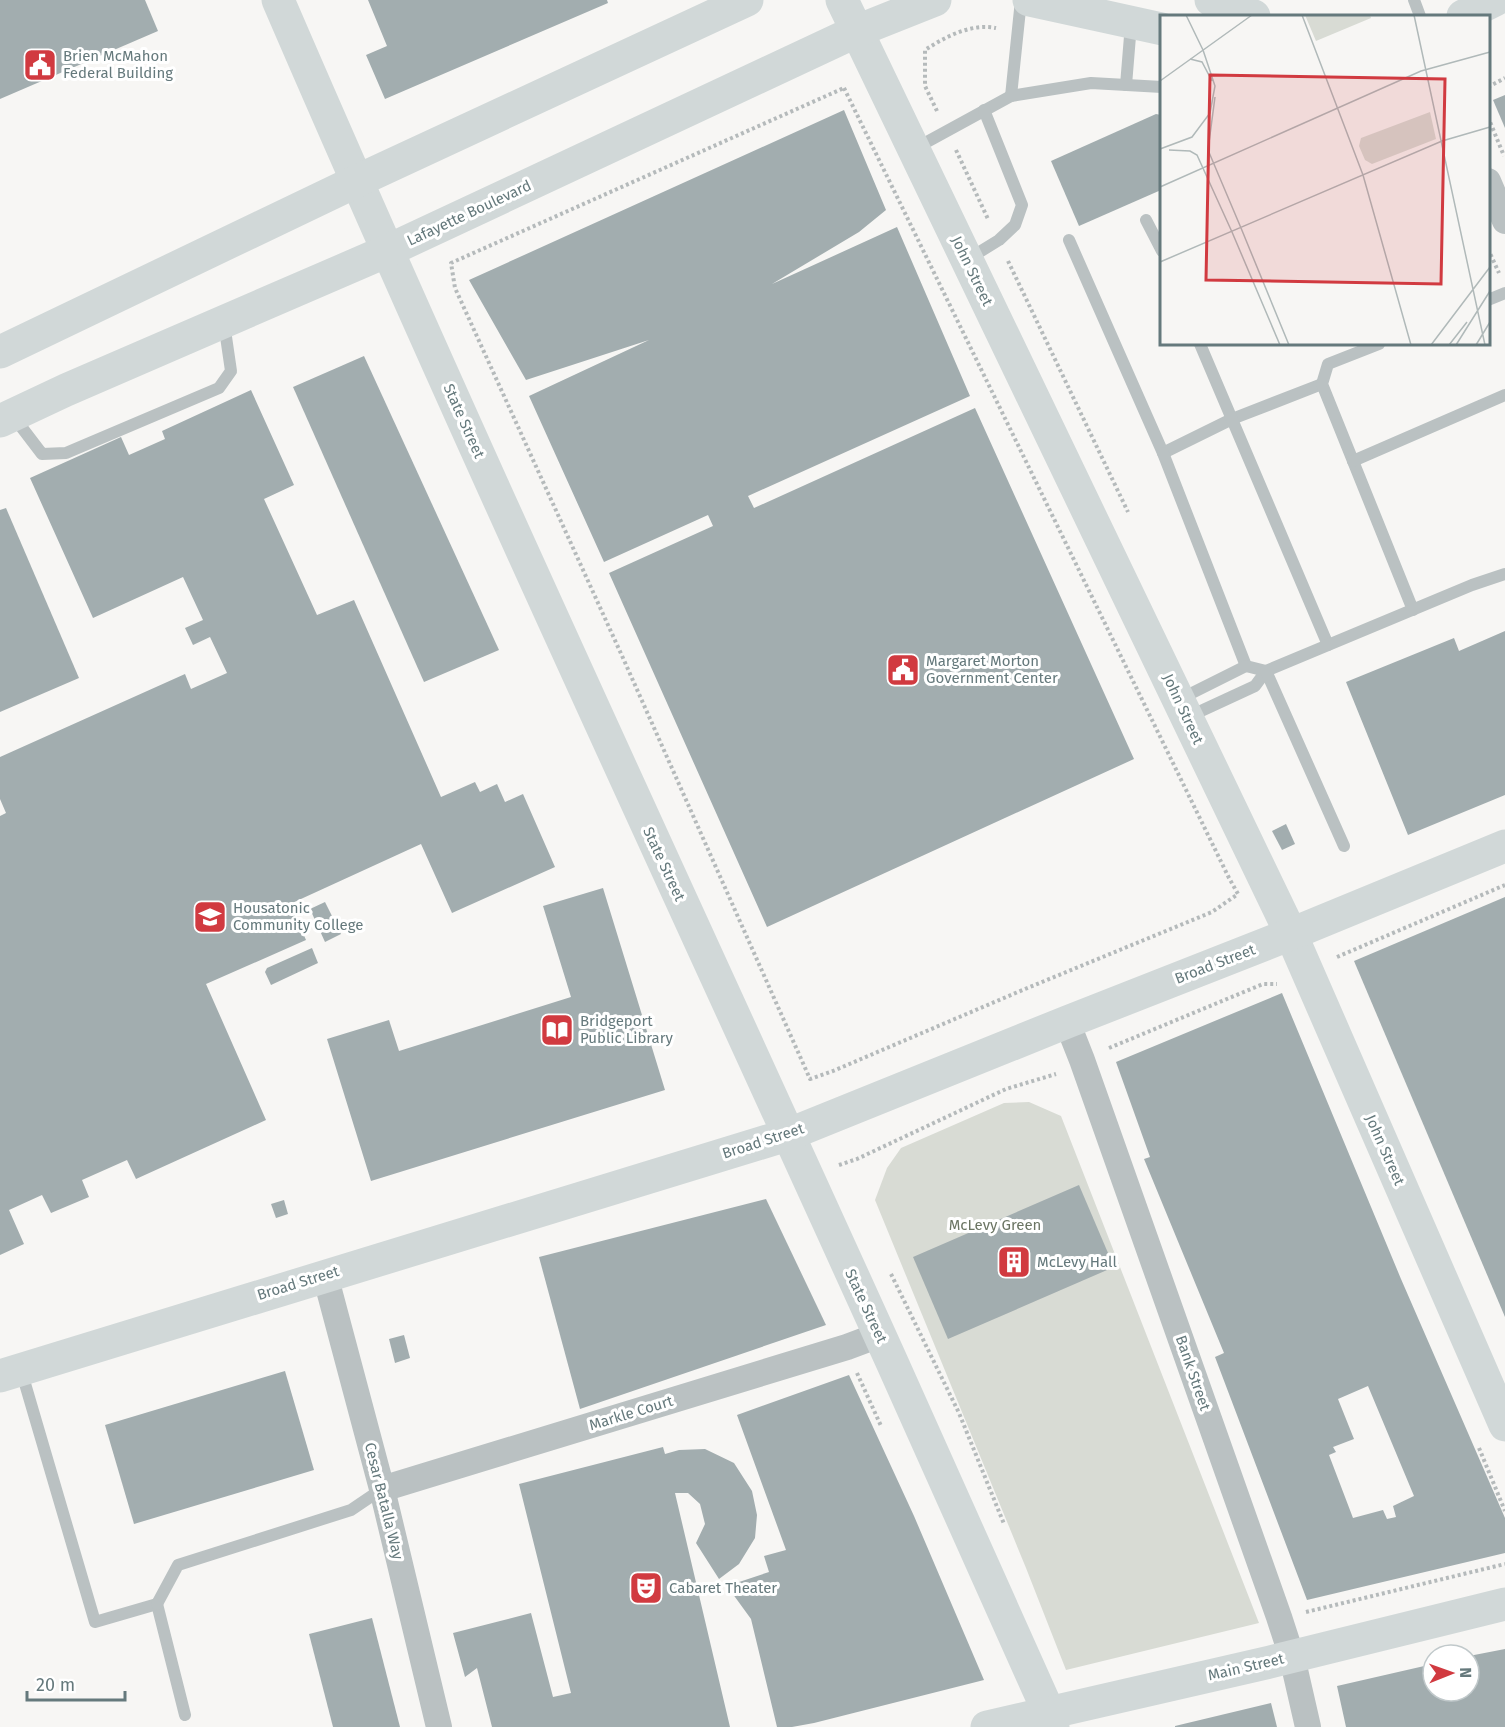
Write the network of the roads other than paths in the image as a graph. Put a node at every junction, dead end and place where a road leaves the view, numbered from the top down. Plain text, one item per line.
1 (278, 0) edge
2 (747, 0) edge
3 (842, 0) edge
4 (935, 0) edge
5 (1021, 0) edge
6 (1029, 0) edge
7 (1211, 0) edge
8 (1414, 0) edge
9 (1495, 0) edge
10 (1251, 15) edge
11 (1420, 15) edge
12 (1465, 15) edge
13 (1505, 21) edge
14 (1490, 25) edge
15 (1146, 26) edge
16 (856, 31) junction
17 (1126, 85) junction
18 (1160, 87) edge
19 (1011, 96) junction
20 (984, 110) junction
21 (914, 150) junction
22 (357, 181) junction
23 (1490, 186) edge
24 (1146, 220) dead end
25 (1505, 221) edge
26 (1069, 240) dead end
27 (1160, 249) edge
28 (387, 251) junction
29 (967, 260) junction
30 (1505, 293) edge
31 (1490, 299) edge
32 (224, 323) junction
33 (1200, 345) edge
34 (1376, 345) edge
35 (0, 352) edge
36 (1322, 384) junction
37 (1505, 395) edge
38 (6, 418) edge
39 (1232, 420) junction
40 (1163, 453) junction
41 (1353, 461) junction
42 (1505, 574) edge
43 (1413, 610) junction
44 (1328, 645) junction
45 (1246, 666) junction
46 (1266, 671) junction
47 (1183, 709) junction
48 (1344, 846) dead end
49 (1505, 846) edge
50 (1292, 934) junction
51 (1067, 1022) junction
52 (788, 1135) junction
53 (325, 1275) junction
54 (879, 1335) junction
55 (11, 1372) edge
56 (1505, 1425) edge
57 (382, 1489) junction
58 (157, 1604) junction
59 (1505, 1604) edge
60 (1292, 1657) junction
61 (185, 1715) dead end
62 (1051, 1720) edge
63 (439, 1727) edge
64 (987, 1727) edge
65 (1308, 1727) edge

1 - 22 street, State Street
2 - 22 street
3 - 16 street, John Street
4 - 16 street, Lafayette Boulevard
5 - 19 lane
6 - 15 street
7 - 10 street
8 - 11 lane
9 - 12 street
13 - 14 street
15 - 17 lane
16 - 21 street, John Street
16 - 28 street, Lafayette Boulevard
17 - 18 lane
17 - 19 lane
19 - 20 lane
20 - 21 lane
20 - 29 lane
21 - 29 street, John Street
22 - 28 street, State Street
22 - 35 street
23 - 25 street
24 - 27 lane
26 - 40 lane
28 - 32 street, Lafayette Boulevard
28 - 52 street, State Street
29 - 47 street, John Street
30 - 31 lane
32 - 38 street, Lafayette Boulevard
32 - 38 lane
33 - 39 lane
34 - 36 lane
36 - 39 lane
36 - 41 lane
37 - 41 lane
39 - 40 lane
39 - 44 lane
40 - 45 lane
41 - 43 lane
42 - 43 lane
43 - 44 lane
44 - 46 lane
45 - 46 lane
45 - 47 lane
46 - 47 lane
46 - 48 lane
47 - 50 street, John Street
49 - 50 street, Broad Street
50 - 51 street, Broad Street
50 - 56 street, John Street
51 - 52 street, Broad Street
51 - 60 street, Bank Street
52 - 53 street, Broad Street
52 - 54 street, State Street
53 - 55 street, Broad Street
53 - 57 street, Cesar Batalla Way
54 - 57 street, Markle Court
54 - 62 street, State Street
55 - 58 lane
57 - 58 lane
57 - 63 street, Cesar Batalla Way
58 - 61 lane
59 - 60 street, Main Street
60 - 62 street, Main Street
60 - 65 street, Bank Street
62 - 64 street, Main Street

